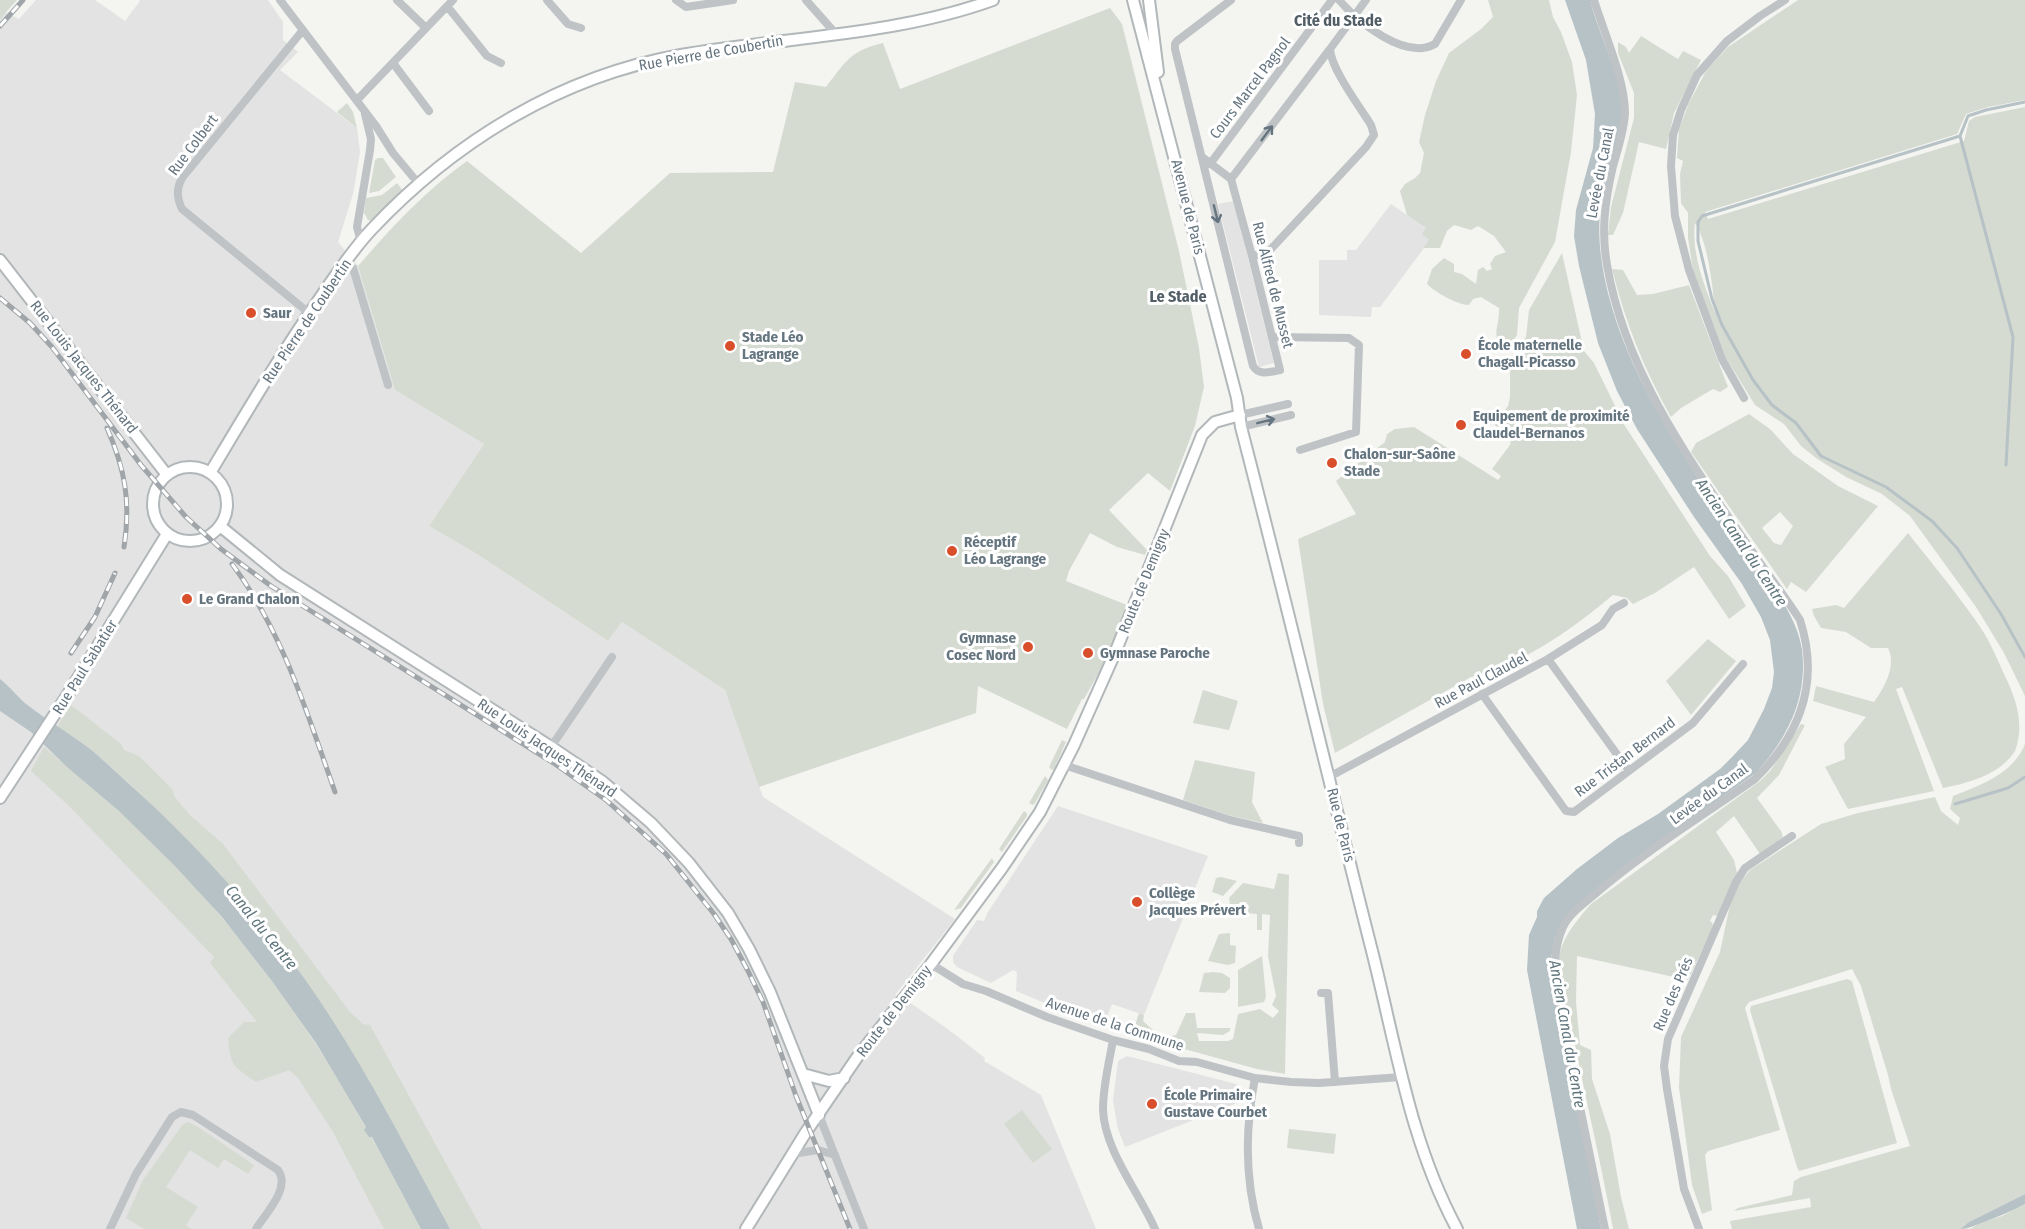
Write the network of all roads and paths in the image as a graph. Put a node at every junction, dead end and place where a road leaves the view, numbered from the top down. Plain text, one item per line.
1 (280, 0) edge
2 (397, 0) edge
3 (547, 0) edge
4 (676, 0) edge
5 (733, 0) edge
6 (806, 0) edge
7 (993, 0) edge
8 (1133, 0) edge
9 (1149, 0) edge
10 (1231, 0) edge
11 (1332, 0) edge
12 (1339, 0) edge
13 (1366, 0) edge
14 (1461, 0) edge
15 (1594, 0) edge
16 (1785, 0) edge
17 (450, 3) edge
18 (1353, 17) junction
19 (426, 28) junction
20 (581, 28) dead end
21 (303, 30) junction
22 (836, 34) junction
23 (1330, 49) junction
24 (393, 63) junction
25 (501, 63) dead end
26 (357, 100) junction
27 (365, 111) junction
28 (429, 111) dead end
29 (1163, 111) junction
30 (370, 150) junction
31 (393, 153) junction
32 (1202, 157) junction
33 (1210, 164) junction
34 (419, 177) junction
35 (1231, 179) junction
36 (361, 242) junction
37 (1252, 256) junction
38 (0, 260) edge
39 (345, 262) junction
40 (309, 313) junction
41 (1272, 337) junction
42 (388, 385) dead end
43 (1744, 398) dead end
44 (1288, 404) dead end
45 (1240, 415) junction
46 (1291, 415) dead end
47 (1241, 427) junction
48 (1300, 450) dead end
49 (210, 473) junction
50 (167, 475) junction
51 (220, 526) junction
52 (167, 534) junction
53 (1624, 603) dead end
54 (612, 657) dead end
55 (1548, 659) junction
56 (1743, 664) dead end
57 (1482, 694) junction
58 (551, 747) junction
59 (1064, 765) junction
60 (1629, 771) junction
61 (1329, 777) junction
62 (0, 798) edge
63 (1792, 836) dead end
64 (1299, 843) dead end
65 (931, 964) junction
66 (1321, 993) dead end
67 (1113, 1040) junction
68 (803, 1074) junction
69 (1401, 1077) junction
70 (844, 1078) junction
71 (1255, 1078) junction
72 (1335, 1082) junction
73 (819, 1114) junction
74 (792, 1154) junction
75 (835, 1155) junction
76 (110, 1229) edge
77 (256, 1229) edge
78 (746, 1229) edge
79 (864, 1229) edge
80 (1155, 1229) edge
81 (1259, 1229) edge
82 (1457, 1229) edge
83 (1605, 1229) edge
84 (1699, 1229) edge

1 - 21 street
2 - 19 street
3 - 20 street
4 - 5 street
6 - 22 street
7 - 22 main road, Rue Pierre de Coubertin
8 - 29 main road, Avenue de Paris
9 - 29 main road
10 - 32 street, Rue Alfred de Musset
11 - 33 street, Cours Marcel Pagnol
12 - 18 street
13 - 18 street
14 - 18 street
15 - 83 street, Levée du Canal
16 - 43 street
17 - 19 street
17 - 25 street
18 - 23 street
19 - 24 street
21 - 26 street
21 - 40 street, Rue Colbert
22 - 34 main road, Rue Pierre de Coubertin
35 -> 23 street
23 - 37 street
24 - 26 street
24 - 28 street
26 - 27 street
27 - 30 street
27 - 31 street
29 - 45 main road, Avenue de Paris
30 - 31 street
30 - 36 street
31 - 34 street
32 - 33 street
32 -> 41 street, Rue Alfred de Musset
33 - 35 street
34 - 36 main road, Rue Pierre de Coubertin
35 - 37 street, Rue Alfred de Musset
36 - 39 main road, Rue Pierre de Coubertin
37 - 41 street, Rue Alfred de Musset
38 - 50 main road, Rue Louis Jacques Thénard
39 - 40 main road, Rue Pierre de Coubertin
39 - 42 street
40 - 49 main road, Rue Pierre de Coubertin
41 - 48 street
44 - 45 street
45 - 47 main road, Rue de Paris
45 - 59 main road, Route de Demigny
47 -> 46 street
47 - 61 main road, Rue de Paris
49 - 50 main road
49 - 51 main road
50 - 52 main road
51 - 52 main road
51 - 58 main road, Rue Louis Jacques Thénard
52 - 62 main road, Rue Paul Sabatier
53 - 55 street, Rue Paul Claudel
54 - 58 street
55 - 57 street, Rue Paul Claudel
55 - 60 street
56 - 60 street, Rue Tristan Bernard
57 - 60 street, Rue Tristan Bernard
57 - 61 street, Rue Paul Claudel
58 - 68 main road, Rue Louis Jacques Thénard
59 - 64 street
59 - 65 main road, Route de Demigny
61 - 69 main road, Rue de Paris
63 - 84 street, Rue des Prés
65 - 67 street, Avenue de la Commune
65 - 70 main road, Route de Demigny
66 - 72 street
67 - 71 street, Avenue de la Commune
67 - 80 street
68 - 70 main road
68 - 73 main road, Rue Louis Jacques Thénard
69 - 72 street, Avenue de la Commune
69 - 82 main road, Rue de Paris
70 - 73 main road, Route de Demigny
71 - 72 street, Avenue de la Commune
71 - 81 street
73 - 74 main road, Route de Demigny
73 - 75 street
74 - 75 street
74 - 78 main road, Route de Demigny
75 - 79 street
76 - 77 street

